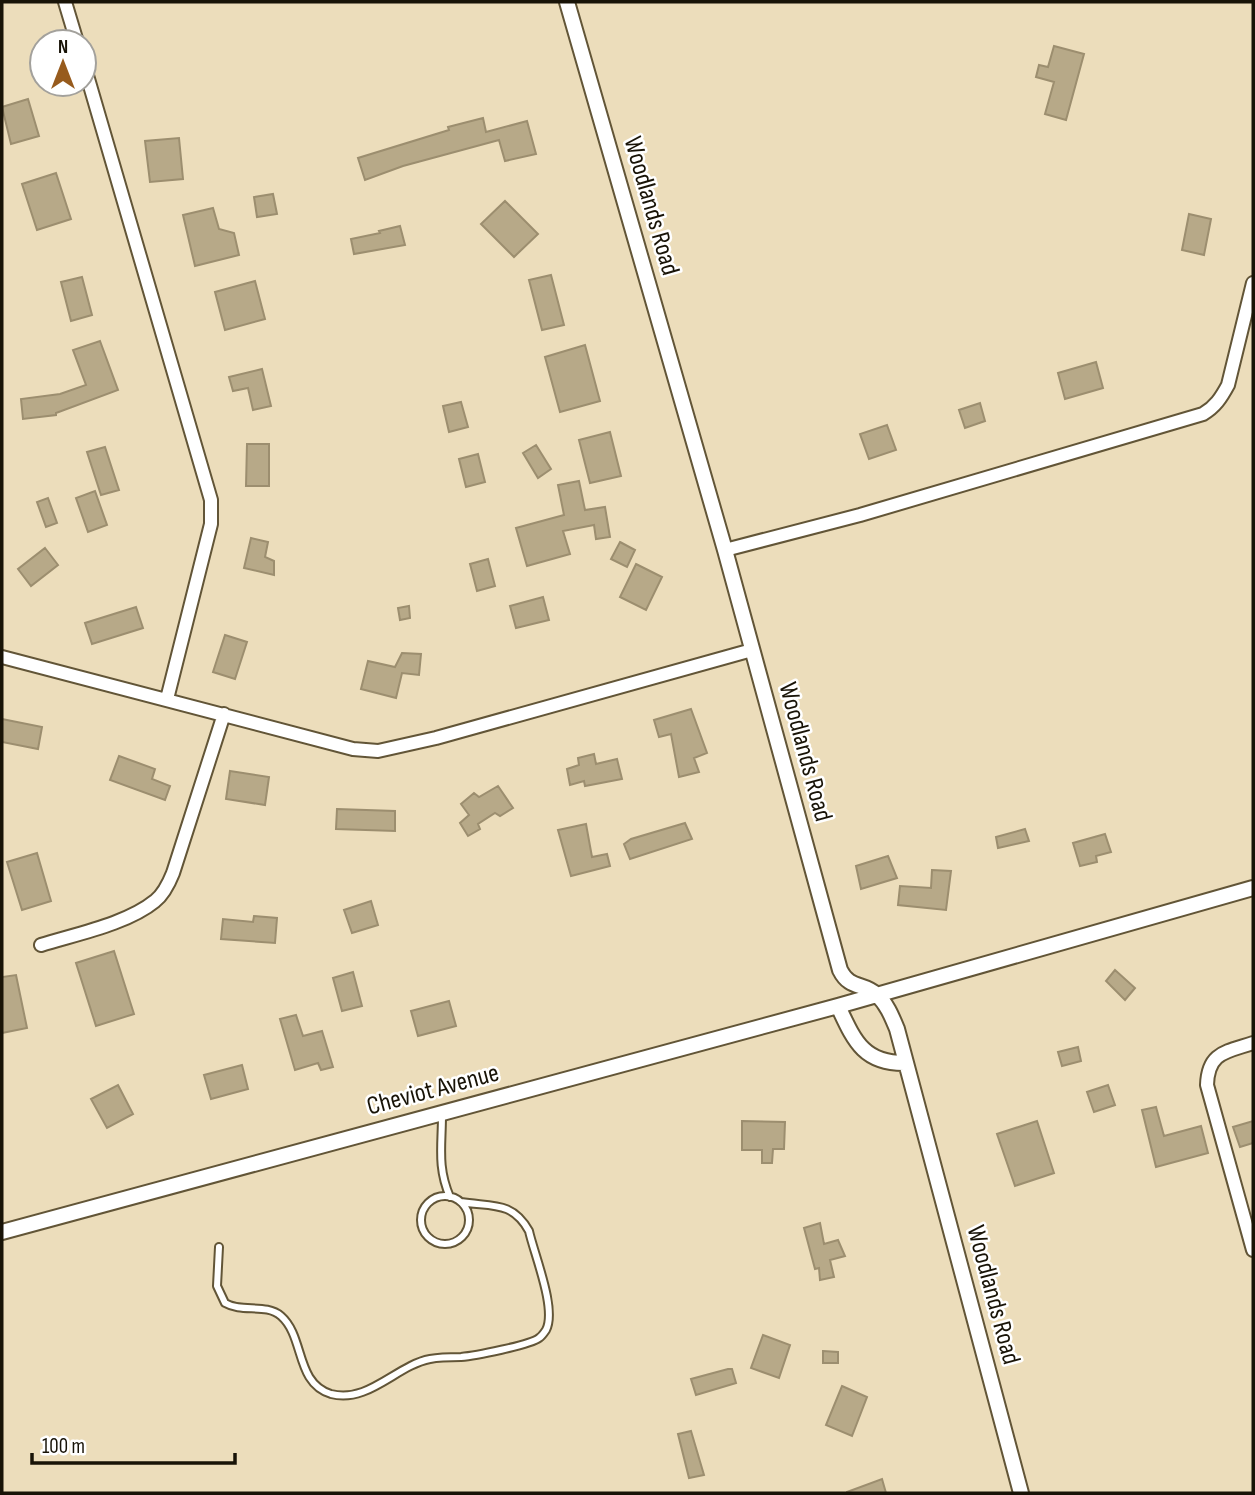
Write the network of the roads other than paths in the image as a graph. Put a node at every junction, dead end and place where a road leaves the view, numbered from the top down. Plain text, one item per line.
1 (65, 2) edge
2 (567, 2) edge
3 (73, 28) edge
4 (94, 98) edge
5 (1253, 283) edge
6 (725, 550) junction
7 (752, 650) junction
8 (2, 657) edge
9 (167, 699) junction
10 (224, 714) junction
11 (1253, 888) edge
12 (41, 945) dead end
13 (877, 995) junction
14 (838, 1006) junction
15 (1253, 1043) edge
16 (906, 1063) junction
17 (442, 1113) junction
18 (450, 1197) junction
19 (461, 1202) junction
20 (2, 1232) edge
21 (219, 1247) dead end
22 (1253, 1250) edge
23 (1021, 1493) edge

1 - 3 street
2 - 6 street, Woodlands Road
4 - 9 street
5 - 6 street
6 - 7 street, Woodlands Road
7 - 10 street
7 - 13 street, Woodlands Road
8 - 9 street
9 - 10 street
10 - 12 street
11 - 13 street, Cheviot Avenue
13 - 14 street, Cheviot Avenue
13 - 16 street, Woodlands Road
14 - 16 street
14 - 17 street, Cheviot Avenue
15 - 22 street
16 - 23 street, Woodlands Road
17 - 18 lane
17 - 20 street, Cheviot Avenue
18 - 19 lane
18 - 19 lane
19 - 21 lane

